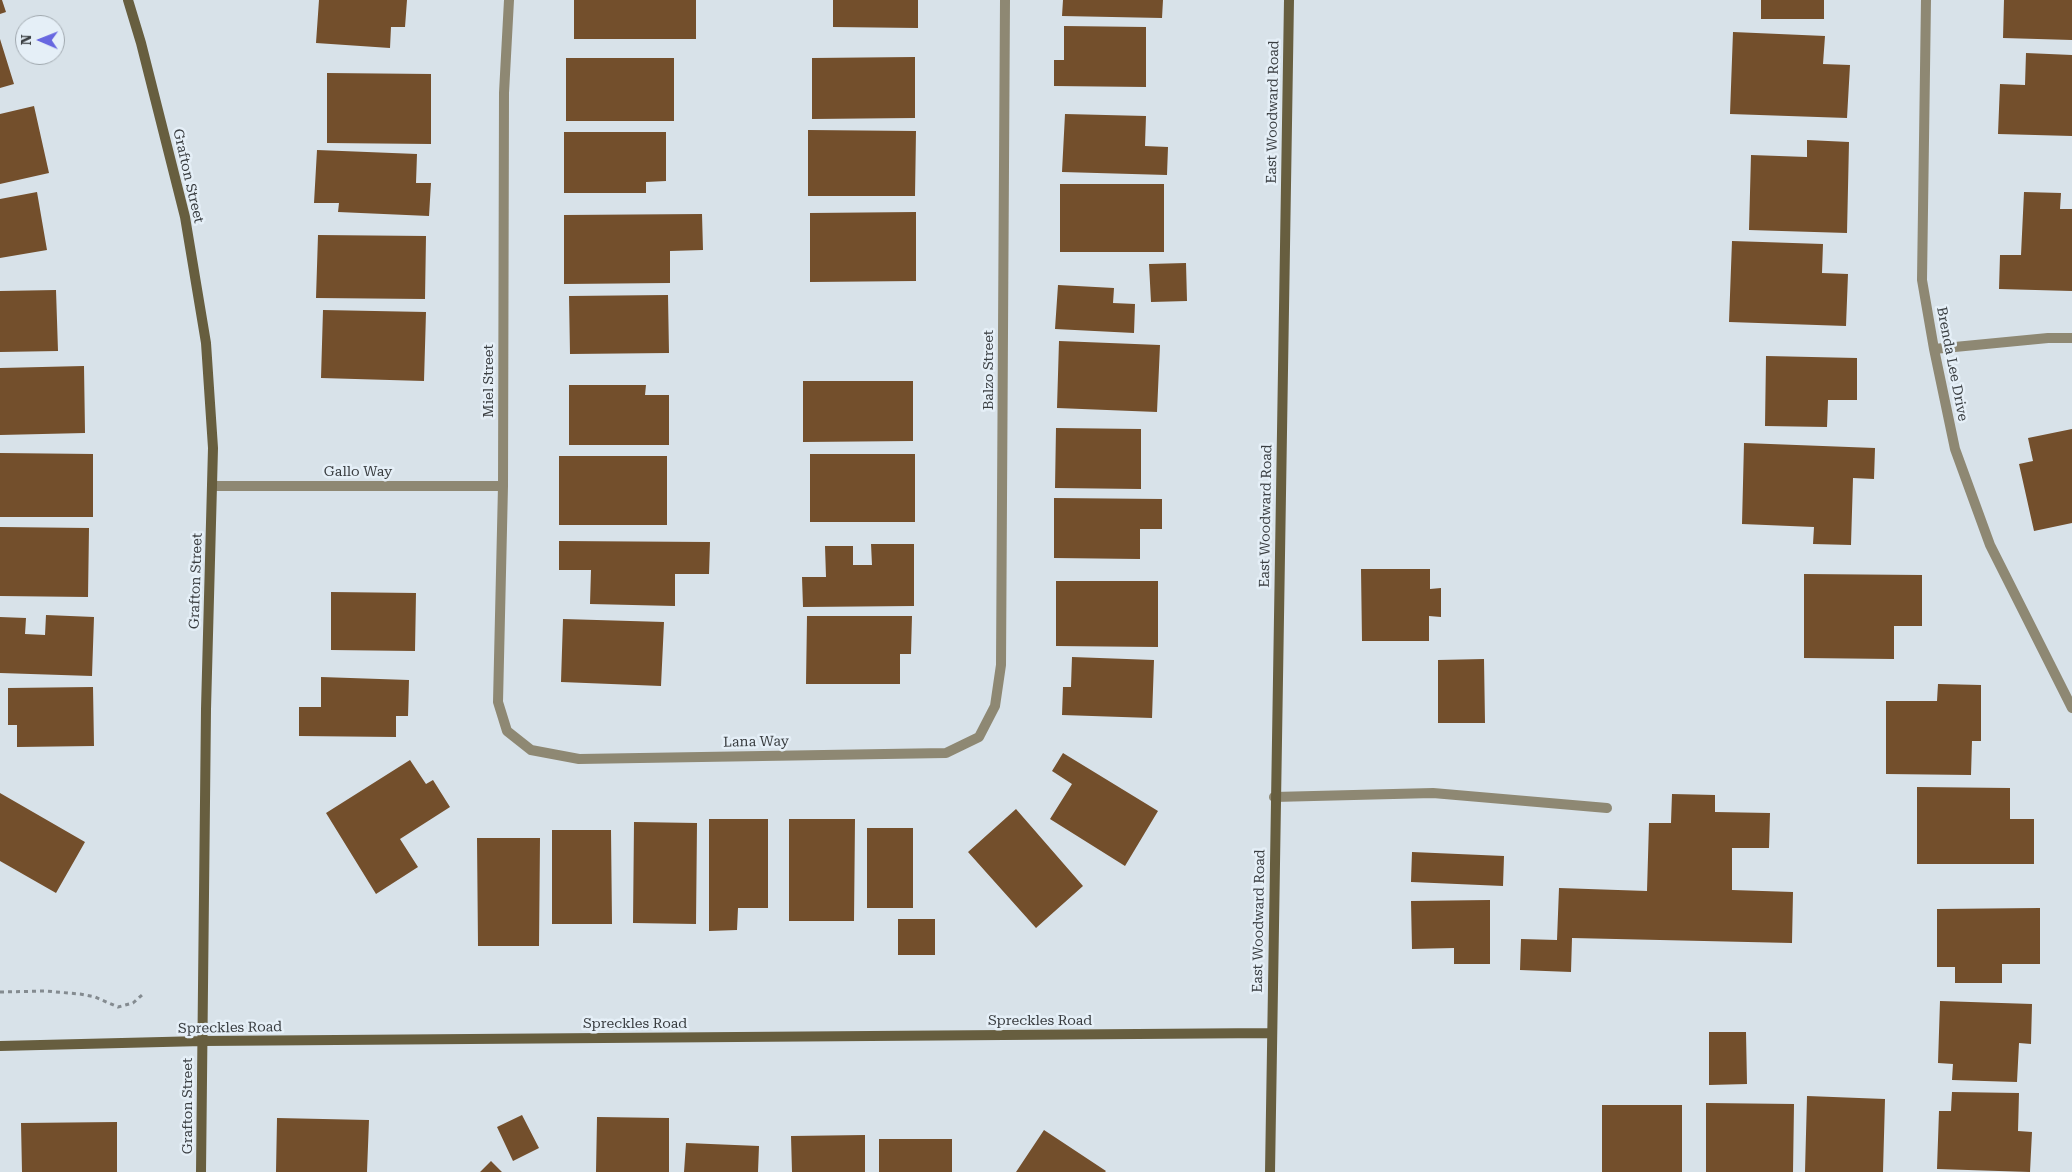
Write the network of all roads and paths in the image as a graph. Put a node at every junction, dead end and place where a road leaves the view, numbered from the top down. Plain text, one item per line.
1 (128, 0) edge
2 (509, 0) edge
3 (1005, 0) edge
4 (1289, 0) edge
5 (1926, 0) edge
6 (2072, 338) edge
7 (1934, 349) junction
8 (212, 486) junction
9 (503, 486) junction
10 (2072, 708) edge
11 (979, 737) joint
12 (531, 750) joint
13 (1274, 797) junction
14 (1607, 808) dead end
15 (0, 992) edge
16 (142, 995) dead end
17 (1271, 1033) junction
18 (203, 1041) junction
19 (0, 1046) edge
20 (202, 1172) edge
21 (1270, 1172) edge

1 - 8 street, Grafton Street
2 - 9 street, Miel Street
3 - 11 street, Balzo Street
4 - 13 street, East Woodward Road
5 - 7 street, Brenda Lee Drive
6 - 7 street
7 - 10 street, Brenda Lee Drive
8 - 9 street, Gallo Way
8 - 18 street, Grafton Street
9 - 12 street, Miel Street
11 - 12 street, Lana Way
13 - 14 street
13 - 17 street, East Woodward Road
15 - 16 path
17 - 18 street, Spreckles Road
17 - 21 street, East Woodward Road
18 - 19 street, Spreckles Road
18 - 20 street, Grafton Street

